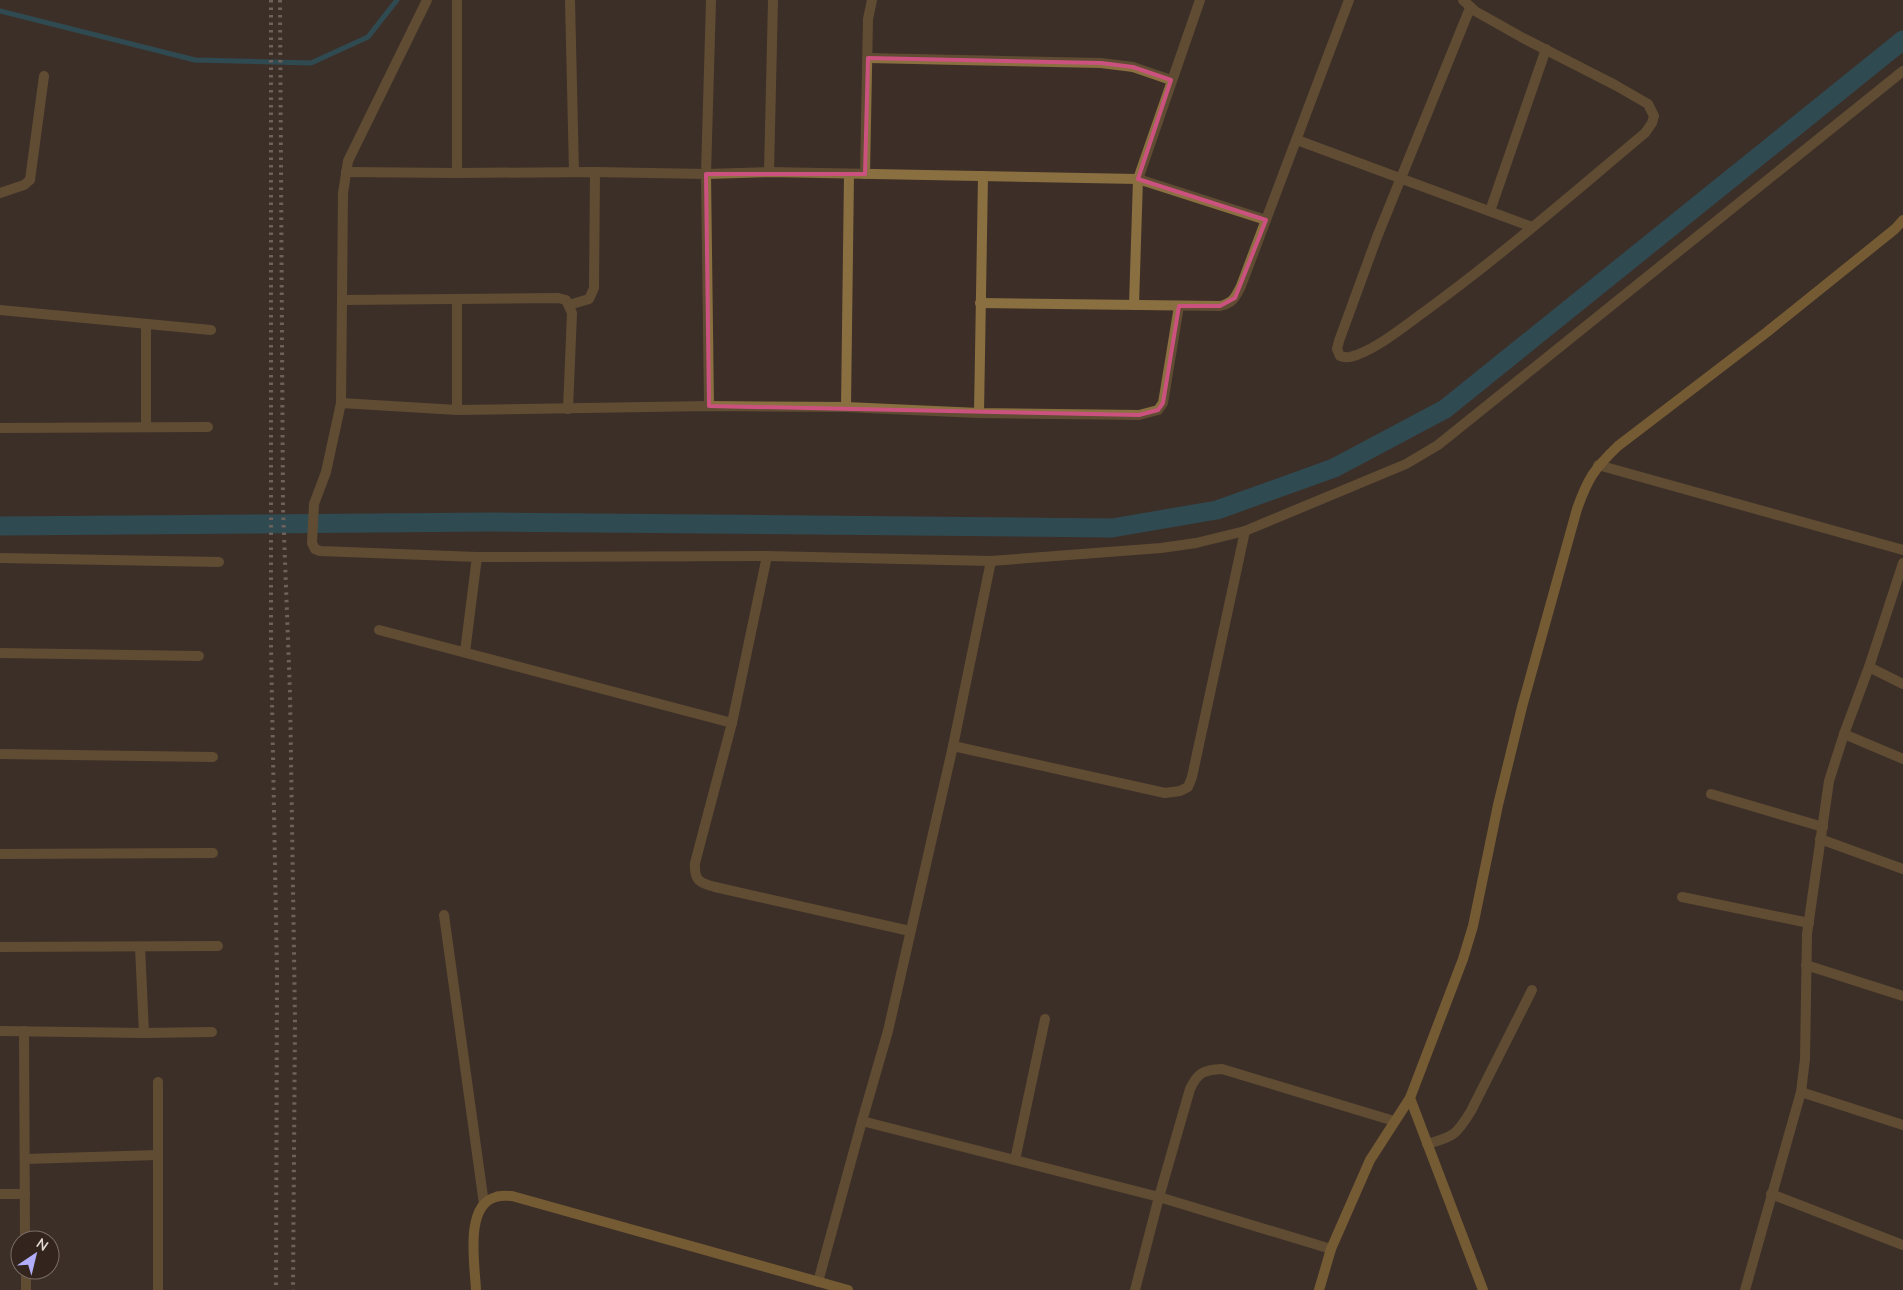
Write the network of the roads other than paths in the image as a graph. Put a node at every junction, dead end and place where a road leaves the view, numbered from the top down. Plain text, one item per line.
1 (427, 0) edge
2 (457, 0) edge
3 (570, 0) edge
4 (711, 0) edge
5 (774, 0) edge
6 (872, 0) edge
7 (1200, 0) edge
8 (1349, 0) edge
9 (1463, 0) edge
10 (1470, 8) junction
11 (1546, 50) junction
12 (868, 58) junction
13 (1903, 71) edge
14 (44, 76) dead end
15 (1172, 80) junction
16 (1297, 140) junction
17 (346, 172) junction
18 (574, 172) junction
19 (596, 172) junction
20 (769, 172) junction
21 (457, 173) junction
22 (706, 174) junction
23 (848, 174) junction
24 (866, 174) junction
25 (983, 176) junction
26 (1401, 178) junction
27 (1138, 179) junction
28 (0, 193) edge
29 (1490, 211) junction
30 (1266, 220) junction
31 (1903, 220) edge
32 (1532, 227) junction
33 (342, 300) junction
34 (457, 300) junction
35 (980, 303) junction
36 (569, 305) junction
37 (1134, 305) junction
38 (1179, 306) junction
39 (0, 310) edge
40 (146, 324) junction
41 (210, 330) dead end
42 (341, 403) junction
43 (709, 406) junction
44 (846, 407) junction
45 (568, 409) junction
46 (457, 410) junction
47 (979, 413) junction
48 (146, 427) junction
49 (208, 427) dead end
50 (0, 428) edge
51 (1598, 465) junction
52 (1244, 530) junction
53 (1903, 550) edge
54 (767, 556) junction
55 (477, 557) junction
56 (0, 558) edge
57 (991, 561) junction
58 (219, 562) dead end
59 (1903, 563) edge
60 (379, 630) dead end
61 (466, 652) junction
62 (0, 653) edge
63 (199, 656) dead end
64 (1869, 667) junction
65 (1903, 684) edge
66 (732, 723) junction
67 (1844, 734) junction
68 (953, 746) junction
69 (0, 754) edge
70 (214, 757) dead end
71 (1903, 758) edge
72 (1710, 794) dead end
73 (1823, 827) junction
74 (1820, 839) junction
75 (213, 853) dead end
76 (0, 854) edge
77 (1903, 869) edge
78 (1682, 897) dead end
79 (444, 915) dead end
80 (1809, 923) junction
81 (910, 931) junction
82 (0, 946) edge
83 (218, 946) dead end
84 (140, 947) junction
85 (1806, 965) junction
86 (1532, 990) dead end
87 (1903, 996) edge
88 (1045, 1019) dead end
89 (0, 1031) edge
90 (24, 1031) junction
91 (212, 1032) dead end
92 (144, 1033) junction
93 (158, 1082) dead end
94 (1800, 1092) junction
95 (1410, 1098) junction
96 (862, 1121) junction
97 (1394, 1121) junction
98 (1903, 1125) edge
99 (1427, 1144) junction
100 (158, 1155) junction
101 (25, 1159) junction
102 (1015, 1160) junction
103 (0, 1194) edge
104 (25, 1194) junction
105 (1772, 1194) junction
106 (1159, 1197) junction
107 (484, 1204) junction
108 (25, 1230) edge
109 (1903, 1245) edge
110 (1331, 1249) junction
111 (818, 1282) junction
112 (158, 1290) edge
113 (476, 1290) edge
114 (848, 1290) edge
115 (1135, 1290) edge
116 (1319, 1290) edge
117 (1483, 1290) edge
118 (1745, 1290) edge

1 - 17 street
2 - 21 street
3 - 18 street
4 - 22 street
5 - 20 street
6 - 12 street
7 - 15 street
8 - 16 street
9 - 10 street
10 - 11 street
10 - 26 street
11 - 29 street
11 - 32 street
12 - 15 street
12 - 24 street
13 - 52 street
14 - 28 street
15 - 27 street
16 - 26 street
16 - 30 street
17 - 21 street
17 - 33 street
18 - 19 street
18 - 21 street
19 - 22 street
19 - 36 street
20 - 22 street
20 - 23 street
22 - 43 street
23 - 24 street
23 - 44 street
24 - 25 street
25 - 27 street
25 - 35 street
26 - 29 street
26 - 32 street
27 - 30 street
27 - 37 street
29 - 32 street
30 - 38 street
31 - 51 street
33 - 34 street
33 - 42 street
34 - 36 street
34 - 46 street
35 - 37 street
35 - 47 street
36 - 45 street
37 - 38 street
38 - 47 street
39 - 40 street
40 - 41 street
40 - 48 street
42 - 46 street
42 - 55 street
43 - 44 street
43 - 45 street
44 - 47 street
45 - 46 street
48 - 49 street
48 - 50 street
51 - 53 street
51 - 95 street
52 - 57 street
52 - 68 street
54 - 55 street
54 - 57 street
54 - 66 street
55 - 61 street
56 - 58 street
57 - 68 street
59 - 64 street
60 - 61 street
61 - 66 street
62 - 63 street
64 - 65 street
64 - 67 street
66 - 81 street
67 - 71 street
67 - 73 street
68 - 81 street
69 - 70 street
72 - 73 street
73 - 74 street
74 - 77 street
74 - 80 street
75 - 76 street
78 - 80 street
79 - 107 street
80 - 85 street
81 - 96 street
82 - 84 street
83 - 84 street
84 - 92 street
85 - 87 street
85 - 94 street
86 - 99 street
88 - 102 street
89 - 90 street
90 - 92 street
90 - 101 street
91 - 92 street
93 - 100 street
94 - 98 street
94 - 105 street
95 - 97 street
95 - 99 street
96 - 102 street
96 - 111 street
97 - 106 street
97 - 110 street
99 - 117 street
100 - 101 street
100 - 112 street
101 - 104 street
102 - 106 street
103 - 104 street
104 - 108 street
105 - 109 street
105 - 118 street
106 - 110 street
106 - 115 street
107 - 111 street
107 - 113 street
110 - 116 street
111 - 114 street

